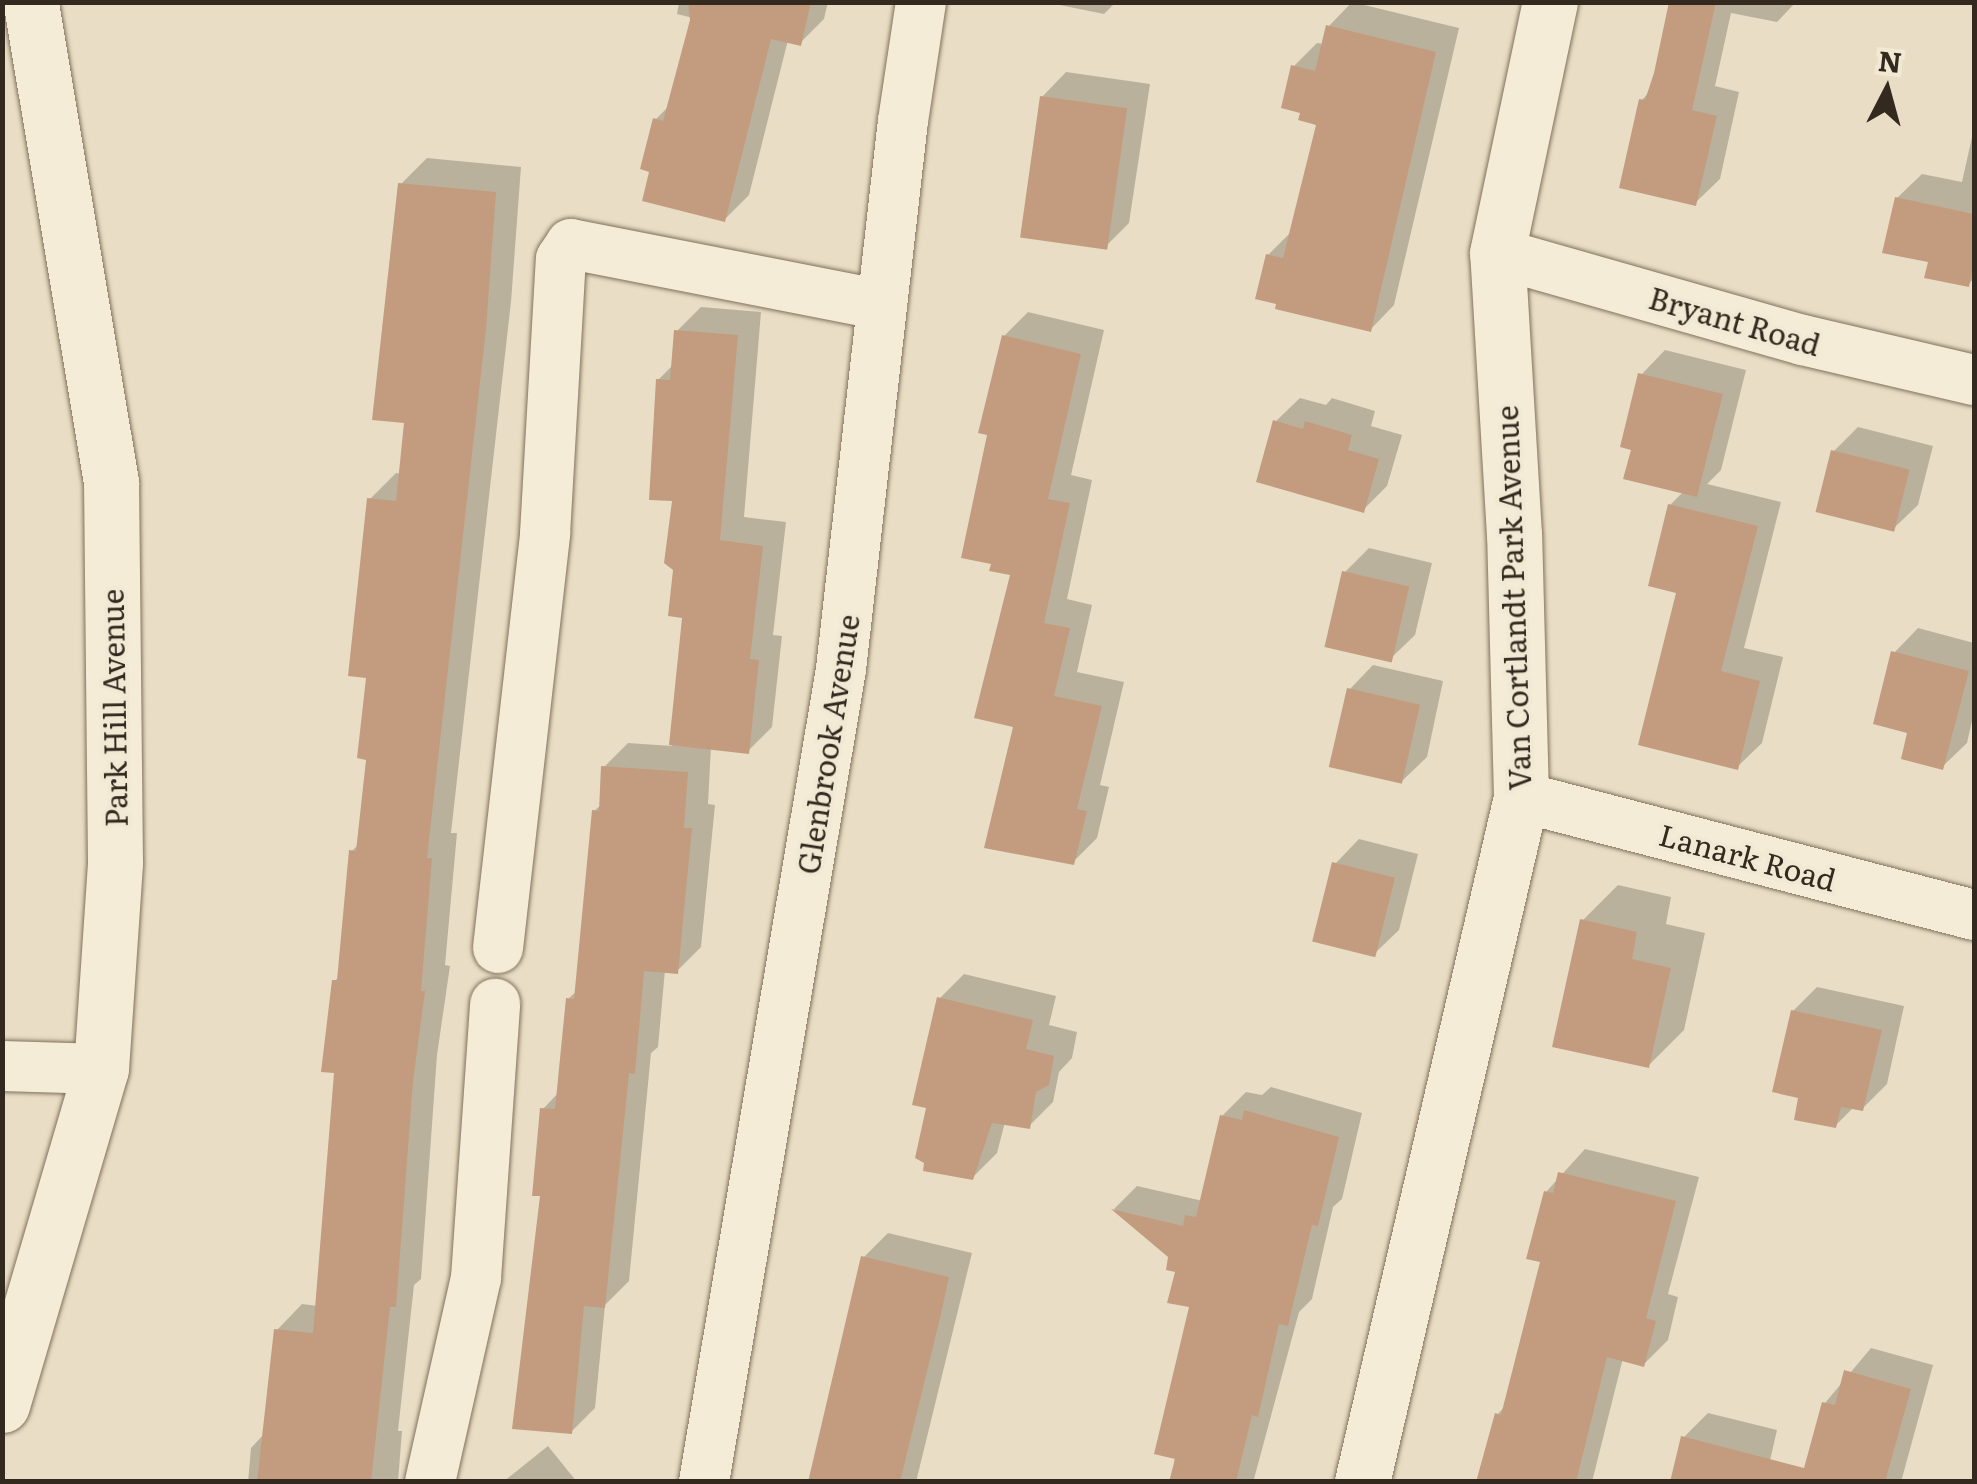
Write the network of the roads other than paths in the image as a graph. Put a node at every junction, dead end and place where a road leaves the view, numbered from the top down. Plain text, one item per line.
1 (31, 2) edge
2 (921, 2) edge
3 (1550, 2) edge
4 (1497, 253) junction
5 (882, 305) junction
6 (1974, 380) edge
7 (1521, 796) junction
8 (1974, 915) edge
9 (498, 948) dead end
10 (494, 1004) dead end
11 (2, 1066) edge
12 (101, 1069) junction
13 (2, 1405) edge
14 (430, 1482) edge
15 (704, 1482) edge
16 (1362, 1482) edge

1 - 12 street, Park Hill Avenue
2 - 5 street, Glenbrook Avenue
3 - 4 street, Van Cortlandt Park Avenue
4 - 6 street, Bryant Road
4 - 7 street, Van Cortlandt Park Avenue
5 - 9 street
5 - 15 street, Glenbrook Avenue
7 - 8 street, Lanark Road
7 - 16 street, Van Cortlandt Park Avenue
10 - 14 street
11 - 12 street
12 - 13 street, Park Hill Avenue

